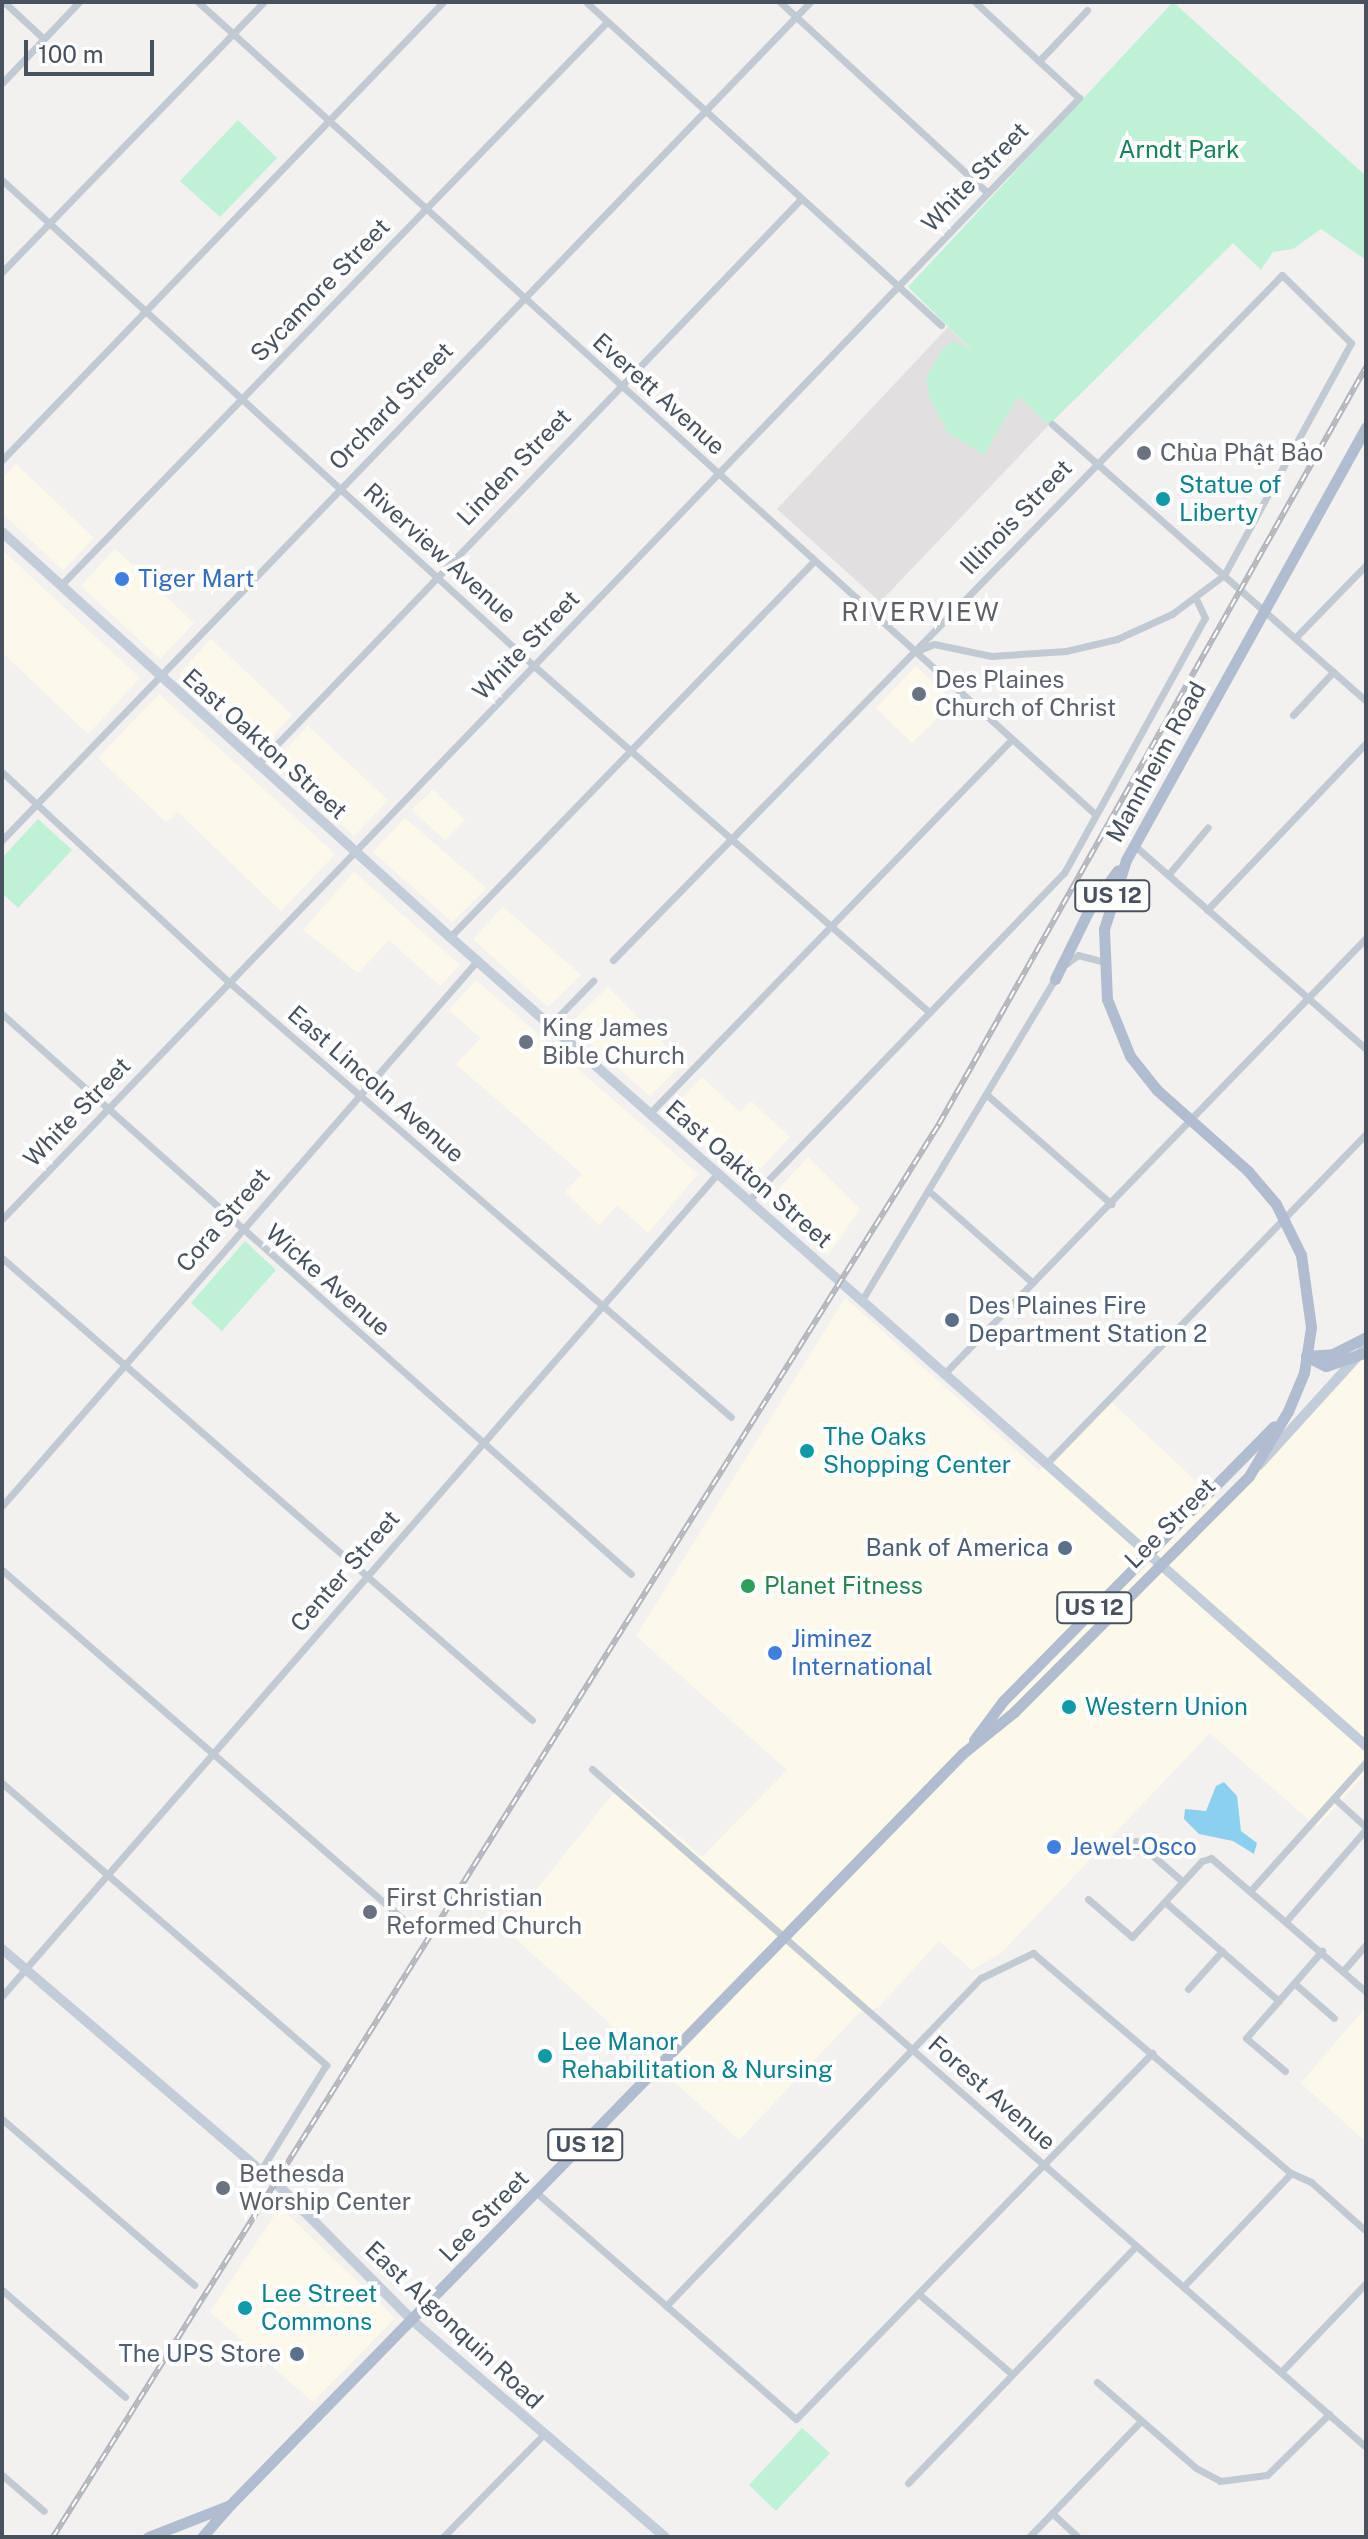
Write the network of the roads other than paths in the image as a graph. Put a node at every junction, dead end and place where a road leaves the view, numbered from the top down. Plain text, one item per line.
1 (4, 2) edge
2 (79, 2) edge
3 (198, 2) edge
4 (264, 2) edge
5 (443, 2) edge
6 (586, 2) edge
7 (780, 2) edge
8 (810, 2) edge
9 (975, 2) edge
10 (1087, 10) dead end
11 (796, 16) junction
12 (607, 22) junction
13 (234, 34) junction
14 (44, 39) junction
15 (1039, 61) junction
16 (2, 83) edge
17 (705, 111) junction
18 (329, 121) junction
19 (2, 180) edge
20 (988, 193) junction
21 (801, 199) junction
22 (426, 209) junction
23 (50, 224) junction
24 (2, 272) edge
25 (899, 285) junction
26 (524, 298) junction
27 (145, 311) junction
28 (941, 325) dead end
29 (620, 385) junction
30 (241, 399) junction
31 (1052, 424) dead end
32 (1366, 427) edge
33 (2, 460) edge
34 (1097, 463) junction
35 (718, 474) junction
36 (339, 489) junction
37 (2, 532) edge
38 (814, 561) junction
39 (1366, 565) edge
40 (1224, 575) junction
41 (436, 577) junction
42 (61, 585) junction
43 (1195, 597) junction
44 (1264, 611) junction
45 (1295, 638) junction
46 (914, 652) junction
47 (534, 666) junction
48 (1333, 672) junction
49 (159, 675) junction
50 (1366, 701) edge
51 (1293, 715) dead end
52 (1012, 739) junction
53 (1366, 743) edge
54 (631, 751) junction
55 (257, 765) junction
56 (2, 772) edge
57 (36, 804) junction
58 (1094, 813) junction
59 (1208, 827) dead end
60 (732, 839) junction
61 (2, 840) edge
62 (1135, 846) junction
63 (354, 852) junction
64 (1126, 860) junction
65 (1168, 875) junction
66 (1207, 910) junction
67 (831, 926) junction
68 (450, 937) junction
69 (1366, 938) edge
70 (613, 960) dead end
71 (477, 961) junction
72 (1104, 962) junction
73 (1055, 979) junction
74 (593, 981) dead end
75 (229, 982) junction
76 (1308, 998) junction
77 (929, 1012) junction
78 (2, 1014) edge
79 (550, 1025) junction
80 (1366, 1049) edge
81 (359, 1094) junction
82 (986, 1094) junction
83 (107, 1109) junction
84 (650, 1113) junction
85 (1189, 1120) junction
86 (1366, 1134) edge
87 (718, 1173) junction
88 (930, 1192) junction
89 (749, 1200) junction
90 (1111, 1204) junction
91 (1283, 1218) junction
92 (2, 1219) edge
93 (240, 1230) junction
94 (2, 1258) edge
95 (1033, 1283) junction
96 (862, 1300) junction
97 (601, 1307) junction
98 (1366, 1337) edge
99 (1364, 1350) edge
100 (1306, 1356) junction
101 (124, 1365) junction
102 (945, 1373) junction
103 (1288, 1411) junction
104 (731, 1417) dead end
105 (484, 1442) junction
106 (1047, 1463) junction
107 (1249, 1476) junction
108 (2, 1506) edge
109 (1148, 1553) junction
110 (1160, 1564) junction
111 (2, 1570) edge
112 (631, 1574) dead end
113 (367, 1576) junction
114 (532, 1720) dead end
115 (1366, 1746) edge
116 (212, 1754) junction
117 (962, 1754) junction
118 (1366, 1762) edge
119 (592, 1769) dead end
120 (2, 1783) edge
121 (1334, 1798) junction
122 (1366, 1828) edge
123 (1136, 1841) dead end
124 (107, 1875) junction
125 (1183, 1882) junction
126 (1252, 1889) junction
127 (1088, 1899) dead end
128 (1165, 1902) junction
129 (1287, 1920) junction
130 (411, 1926) dead end
131 (784, 1939) junction
132 (1366, 1945) edge
133 (2, 1949) edge
134 (1222, 1951) junction
135 (1322, 1951) junction
136 (25, 1969) junction
137 (1343, 1971) junction
138 (1294, 1983) junction
139 (1188, 1989) dead end
140 (1366, 1992) edge
141 (2, 1996) edge
142 (1279, 2001) junction
143 (1334, 2018) dead end
144 (914, 2052) junction
145 (1152, 2053) junction
146 (1285, 2071) dead end
147 (2, 2119) edge
148 (1044, 2165) junction
149 (261, 2170) junction
150 (1291, 2173) junction
151 (538, 2194) junction
152 (1366, 2231) edge
153 (1136, 2246) junction
154 (1366, 2283) edge
155 (194, 2285) dead end
156 (1183, 2287) junction
157 (2, 2290) edge
158 (920, 2295) junction
159 (666, 2306) junction
160 (413, 2321) junction
161 (1281, 2372) junction
162 (1012, 2374) junction
163 (1097, 2382) dead end
164 (125, 2397) dead end
165 (1329, 2414) junction
166 (1140, 2422) junction
167 (544, 2434) junction
168 (1366, 2447) edge
169 (2, 2475) edge
170 (908, 2483) dead end
171 (230, 2505) junction
172 (44, 2511) dead end
173 (1052, 2513) junction
174 (176, 2534) edge
175 (148, 2537) edge
176 (202, 2537) edge
177 (443, 2537) edge
178 (665, 2537) edge
179 (1029, 2537) edge
180 (1078, 2537) edge

1 - 14 street
2 - 14 street
3 - 13 street, Everett Avenue
4 - 13 street
5 - 18 street
6 - 12 street
7 - 11 street
8 - 11 street, Orchard Street
9 - 15 street
10 - 15 street
11 - 17 street, Orchard Street
11 - 20 street
12 - 17 street
12 - 22 street, Sycamore Street
13 - 18 street, Everett Avenue
13 - 23 street
14 - 16 street
15 - 20 street, White Street
17 - 21 street
17 - 26 street, Orchard Street
18 - 22 street, Everett Avenue
18 - 27 street
19 - 23 street, Riverview Avenue
20 - 25 street, White Street
21 - 25 street
21 - 29 street, Linden Street
22 - 26 street, Everett Avenue
22 - 30 street, Sycamore Street
23 - 24 street
23 - 27 street, Riverview Avenue
25 - 28 street
25 - 35 street, White Street
26 - 29 street, Everett Avenue
26 - 36 street, Orchard Street
27 - 30 street, Riverview Avenue
27 - 33 street
29 - 35 street, Everett Avenue
29 - 41 street, Linden Street
30 - 36 street, Riverview Avenue
30 - 42 street, Sycamore Street
31 - 34 street
32 - 44 main road, Mannheim Road / US 12
34 - 40 street
34 - 40 street, Illinois Street
34 - 46 street, Illinois Street
35 - 38 street, Everett Avenue
35 - 47 street, White Street
36 - 41 street, Riverview Avenue
36 - 49 street, Orchard Street
37 - 42 main road, East Oakton Street
38 - 46 street, Everett Avenue
38 - 54 street
39 - 45 street
40 - 43 street
40 - 44 street
41 - 47 street, Riverview Avenue
41 - 55 street, Linden Street
42 - 49 main road, East Oakton Street
43 - 46 street
43 - 58 street
44 - 45 street
44 - 62 main road, Mannheim Road / US 12
45 - 48 street
46 - 52 street, Everett Avenue
46 - 60 street, Illinois Street
47 - 54 street, Riverview Avenue
47 - 63 street, White Street
48 - 50 street
48 - 51 street
49 - 55 main road, East Oakton Street
49 - 57 street, Orchard Street
52 - 58 street, Everett Avenue
52 - 67 street
53 - 66 street
54 - 60 street, Riverview Avenue
54 - 68 street
55 - 63 main road, East Oakton Street
56 - 57 street, East Lincoln Avenue
57 - 61 street, Orchard Street
57 - 75 street, East Lincoln Avenue
58 - 77 street
59 - 65 street
60 - 67 street, Riverview Avenue
60 - 70 street, Illinois Street
62 - 64 main road, Mannheim Road / US 12
62 - 65 street
63 - 68 main road, East Oakton Street
63 - 75 street, White Street
64 - 72 main road, Mannheim Road / US 12
64 - 73 main road
65 - 66 street
66 - 76 street
67 - 77 street, Riverview Avenue
67 - 84 street
68 - 71 main road, East Oakton Street
69 - 76 street
71 - 79 main road, East Oakton Street
71 - 81 street, Cora Street
72 - 73 street
72 - 85 main road, Mannheim Road / US 12
73 - 82 street
74 - 79 street
75 - 81 street, East Lincoln Avenue
75 - 83 street, White Street
76 - 80 street
76 - 85 street
77 - 89 street
78 - 83 street, Wicke Avenue
79 - 84 main road, East Oakton Street
81 - 93 street, Cora Street
81 - 97 street, East Lincoln Avenue
82 - 88 street
82 - 90 street
83 - 92 street, White Street
83 - 93 street, Wicke Avenue
84 - 87 main road, East Oakton Street
85 - 90 street
85 - 91 main road, Mannheim Road / US 12
86 - 91 street
87 - 89 main road, East Oakton Street
87 - 97 street, Center Street
88 - 95 street
88 - 96 street
89 - 96 main road, East Oakton Street
90 - 95 street
91 - 100 main road, Mannheim Road / US 12
91 - 106 street
93 - 101 street, Cora Street
93 - 105 street, Wicke Avenue
94 - 101 street
95 - 102 street
96 - 102 main road, East Oakton Street
97 - 104 street, East Lincoln Avenue
97 - 105 street, Center Street
98 - 100 main road
99 - 100 main road
99 - 107 main road, Lee Street
100 - 103 main road, Mannheim Road / US 12
101 - 108 street, Cora Street
101 - 113 street
102 - 106 main road, East Oakton Street
103 - 107 main road, US 12
103 - 109 main road, Lee Street / US 12
105 - 112 street, Wicke Avenue
105 - 113 street, Center Street
106 - 109 main road, East Oakton Street
107 - 110 main road, Lee Street / US 12
109 - 110 main road, East Oakton Street
109 - 117 main road, Lee Street / US 12
110 - 115 main road, East Oakton Street
110 - 117 main road, Lee Street / US 12
111 - 116 street
113 - 114 street
113 - 116 street, Center Street
116 - 124 street, Center Street
116 - 130 street
117 - 131 main road, Lee Street / US 12
118 - 121 street
119 - 131 street, Forest Avenue
120 - 124 street
121 - 122 street
121 - 126 street
122 - 129 street
123 - 125 street
124 - 136 street, Center Street
124 - 149 street
125 - 126 street
125 - 128 street
126 - 129 street
127 - 128 street
128 - 134 street
129 - 135 street
131 - 144 street, Forest Avenue
131 - 151 main road, Lee Street / US 12
132 - 137 street
133 - 136 main road, East Algonquin Road
134 - 139 street
134 - 142 street
135 - 137 street
135 - 138 street
136 - 141 street, Center Street
136 - 149 main road, East Algonquin Road
137 - 140 street
138 - 142 street
138 - 143 street
142 - 146 street
144 - 145 street
144 - 148 street, Forest Avenue
144 - 159 street
145 - 148 street
145 - 150 street
147 - 155 street
148 - 153 street, Forest Avenue
148 - 158 street
149 - 160 main road, East Algonquin Road
150 - 152 street
150 - 156 street
151 - 159 street
151 - 160 main road, Lee Street / US 12
153 - 156 street, Forest Avenue
153 - 162 street
154 - 161 street
156 - 161 street, Forest Avenue
157 - 164 street
158 - 159 street
158 - 162 street
160 - 167 main road, East Algonquin Road
160 - 171 main road, Lee Street / US 12
161 - 165 street, Forest Avenue
162 - 170 street
163 - 166 street
165 - 166 street
165 - 168 street, Forest Avenue
166 - 173 street
167 - 177 street
167 - 178 main road, East Algonquin Road
169 - 172 street
171 - 174 main road, Lee Street / US 12
171 - 176 main road, US 12
173 - 179 street
173 - 180 street
174 - 175 main road, Lee Street / US 12

